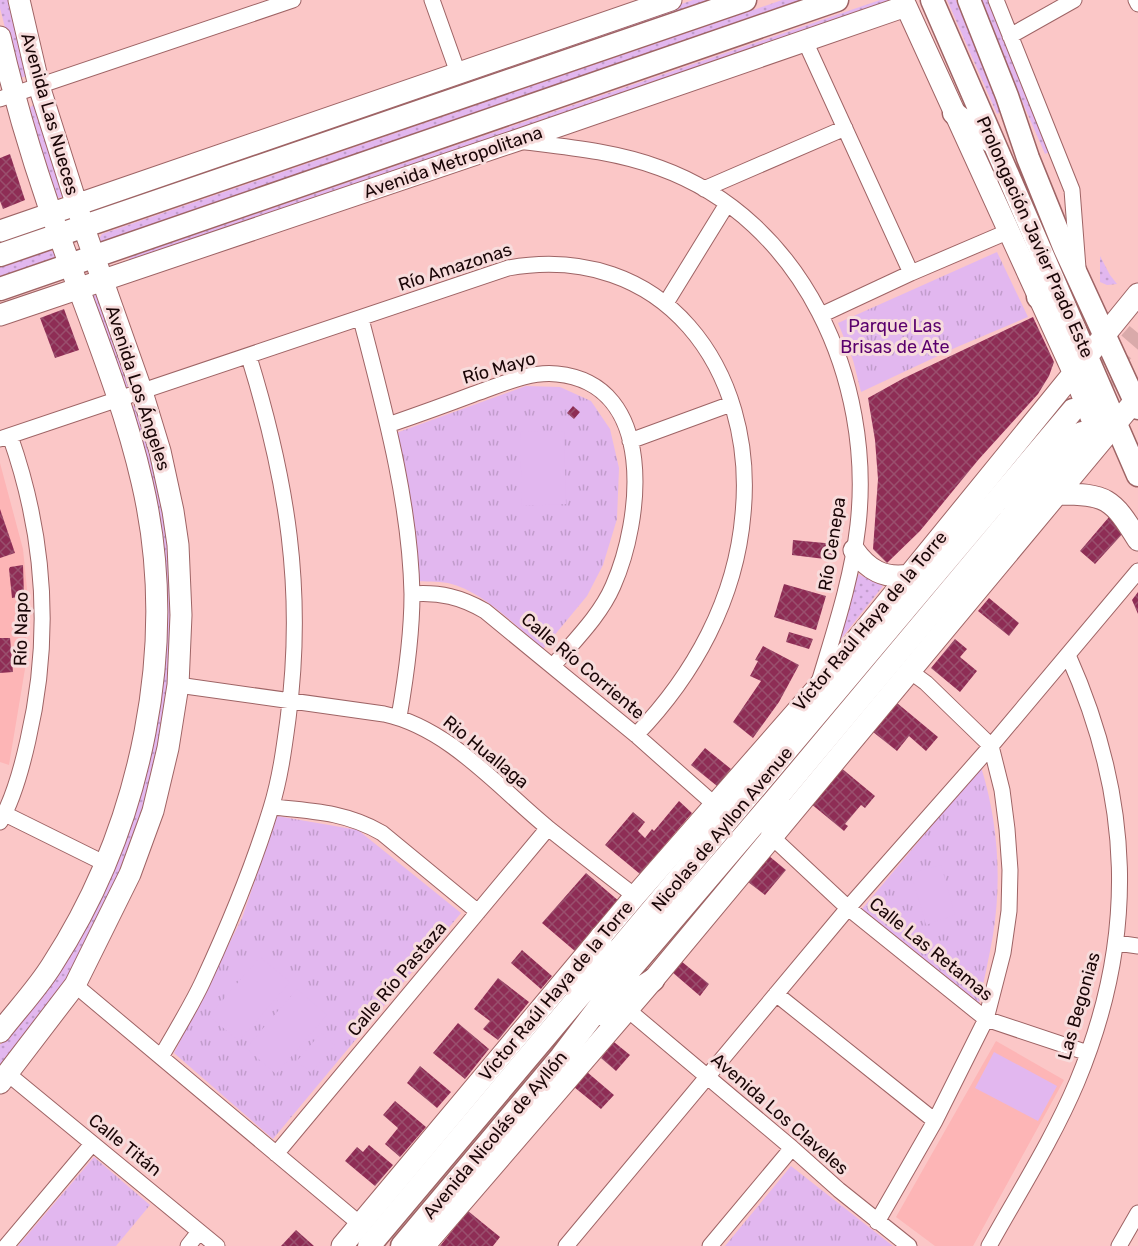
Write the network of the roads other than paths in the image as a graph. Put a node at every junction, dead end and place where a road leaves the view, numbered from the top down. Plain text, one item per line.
1 (19, 0) edge
2 (293, 0) edge
3 (432, 0) edge
4 (671, 0) edge
5 (745, 0) edge
6 (837, 0) edge
7 (932, 0) edge
8 (969, 0) edge
9 (996, 0) edge
10 (1074, 0) edge
11 (904, 3) edge
12 (243, 7) edge
13 (1010, 36) junction
14 (0, 37) edge
15 (805, 41) junction
16 (458, 73) junction
17 (39, 86) junction
18 (7, 97) edge
19 (954, 113) junction
20 (845, 128) junction
21 (515, 141) junction
22 (995, 144) junction
23 (704, 189) junction
24 (727, 204) junction
25 (77, 206) junction
26 (51, 214) junction
27 (84, 228) junction
28 (0, 231) edge
29 (1007, 232) junction
30 (60, 236) junction
31 (1040, 247) junction
32 (0, 255) edge
33 (94, 257) junction
34 (70, 266) junction
35 (911, 273) junction
36 (1079, 279) junction
37 (103, 280) junction
38 (79, 288) junction
39 (0, 289) edge
40 (1138, 294) edge
41 (1038, 297) junction
42 (666, 303) junction
43 (0, 315) edge
44 (821, 315) junction
45 (361, 319) junction
46 (1104, 336) junction
47 (249, 357) junction
48 (1081, 365) junction
49 (142, 392) junction
50 (118, 400) junction
51 (1137, 402) edge
52 (731, 404) junction
53 (1072, 410) tunnel mouth
54 (1116, 423) junction
55 (388, 425) junction
56 (1091, 436) junction
57 (5, 437) edge
58 (630, 441) junction
59 (1138, 475) edge
60 (1057, 494) junction
61 (1138, 540) edge
62 (854, 550) junction
63 (1138, 571) edge
64 (909, 575) junction
65 (412, 594) junction
66 (1068, 655) junction
67 (553, 666) junction
68 (910, 672) junction
69 (178, 685) junction
70 (818, 687) junction
71 (290, 701) junction
72 (399, 717) junction
73 (636, 735) junction
74 (991, 746) junction
75 (771, 787) junction
76 (714, 804) junction
77 (272, 807) junction
78 (2, 818) edge
79 (548, 828) junction
80 (772, 837) junction
81 (104, 863) junction
82 (635, 896) junction
83 (848, 908) junction
84 (478, 912) junction
85 (601, 937) junction
86 (1117, 943) junction
87 (1138, 946) edge
88 (653, 980) junction
89 (75, 985) junction
90 (776, 994) junction
91 (628, 1010) junction
92 (579, 1015) junction
93 (986, 1019) junction
94 (0, 1032) edge
95 (1088, 1053) junction
96 (161, 1057) junction
97 (707, 1076) junction
98 (4, 1079) edge
99 (935, 1121) junction
100 (92, 1144) junction
101 (792, 1148) junction
102 (276, 1154) junction
103 (1138, 1213) edge
104 (877, 1222) junction
105 (360, 1224) junction
106 (199, 1232) junction
107 (6, 1246) edge
108 (188, 1246) edge
109 (217, 1246) edge
110 (342, 1246) edge
111 (369, 1246) edge
112 (402, 1246) edge
113 (424, 1246) edge
114 (566, 1246) edge
115 (710, 1246) edge
116 (909, 1246) edge
117 (989, 1246) edge
118 (1119, 1246) edge

1 - 17 street, Avenida Las Nueces
2 - 12 street
3 - 16 street
4 - 16 street
5 - 27 main road
6 - 33 main road, Avenida Metropolitana
7 - 22 main road, Prolongación Javier Prado Este
8 - 36 main road, Prolongación Javier Prado Este
9 - 13 street, Prolongación Javier Prado Este
10 - 13 street
11 - 15 street, Avenida Metropolitana
11 - 19 street, Prolongación Javier Prado Este
12 - 17 street
13 - 36 street, Prolongación Javier Prado Este
14 - 18 street, Avenida Las Nueces
15 - 20 street
15 - 21 street, Avenida Metropolitana
16 - 25 street
17 - 18 street
17 - 25 street, Avenida Las Nueces
18 - 26 street, Avenida Las Nueces
19 - 22 main road
19 - 29 street, Prolongación Javier Prado Este
20 - 23 street
20 - 35 street
21 - 23 street, Río Cenepa
21 - 37 street, Avenida Metropolitana
22 - 31 main road, Prolongación Javier Prado Este
23 - 24 street, Río Cenepa
24 - 42 street
24 - 44 street, Río Cenepa
25 - 26 street
25 - 27 street, Avenida Las Nueces
26 - 28 street
26 - 30 street, Avenida Las Nueces
27 - 30 main road
27 - 33 street, Avenida Los Ángeles
29 - 35 street
29 - 41 street, Prolongación Javier Prado Este
30 - 32 main road
30 - 34 street, Avenida Los Ángeles
31 - 41 main road
31 - 48 main road, Prolongación Javier Prado Este
33 - 34 main road, Avenida Metropolitana
33 - 37 street, Avenida Los Ángeles
34 - 38 street, Avenida Los Ángeles
34 - 39 main road, Avenida Metropolitana
35 - 44 street
36 - 46 main road, Prolongación Javier Prado Este
37 - 38 street, Avenida Metropolitana
37 - 49 street, Avenida Los Ángeles
38 - 43 street, Avenida Metropolitana
38 - 50 street, Avenida Los Ángeles
40 - 46 street, Víctor Raúl Haya de la Torre
41 - 48 street, Prolongación Javier Prado Este
42 - 45 street, Río Amazonas
42 - 52 street, Río Amazonas
44 - 62 street, Río Cenepa
45 - 47 street, Río Amazonas
45 - 55 street
46 - 48 street, Víctor Raúl Haya de la Torre
46 - 51 main road, Prolongación Javier Prado Este
47 - 49 street, Río Amazonas
47 - 71 street
48 - 54 main road, Prolongación Javier Prado Este
48 - 56 street, Prolongación Javier Prado Este
48 - 64 street, Víctor Raúl Haya de la Torre
49 - 50 street, Río Amazonas
49 - 69 street, Avenida Los Ángeles
50 - 57 street, Río Amazonas
50 - 81 street, Avenida Los Ángeles
51 - 54 street
52 - 58 street
52 - 73 street, Río Amazonas
53 - 75 main road, Nicolas de Ayllon Avenue
54 - 56 street
54 - 59 main road, Prolongación Javier Prado Este
55 - 58 street, Río Mayo
55 - 65 street
56 - 60 street
56 - 75 main road, Nicolas de Ayllon Avenue
57 - 78 street, Río Napo
58 - 67 street, Río Mayo
60 - 61 street
60 - 68 street
62 - 64 street
62 - 70 street, Río Cenepa
63 - 66 street
64 - 70 street, Víctor Raúl Haya de la Torre
65 - 67 street, Calle Río Corriente
65 - 72 street
66 - 74 street
66 - 86 street, Las Begonias
67 - 73 street, Calle Río Corriente
68 - 74 street
68 - 80 street
69 - 71 street, Rio Huallaga
69 - 89 street, Avenida Los Ángeles
70 - 76 street, Víctor Raúl Haya de la Torre
71 - 72 street, Rio Huallaga
71 - 77 street
72 - 79 street, Rio Huallaga
73 - 76 street, Calle Río Corriente
74 - 83 street
74 - 93 street
75 - 76 main road
75 - 80 main road
75 - 92 main road, Nicolas de Ayllon Avenue
76 - 82 street, Víctor Raúl Haya de la Torre
77 - 84 street
77 - 96 street
78 - 81 street
79 - 82 street, Rio Huallaga
79 - 84 street, Calle Río Pastaza
80 - 83 street, Calle Las Retamas
80 - 88 street
81 - 94 street, Avenida Los Ángeles
82 - 85 street, Víctor Raúl Haya de la Torre
83 - 90 street
83 - 93 street, Calle Las Retamas
84 - 102 street, Calle Río Pastaza
85 - 92 main road
85 - 105 street, Víctor Raúl Haya de la Torre
86 - 87 street
86 - 95 street, Las Begonias
88 - 91 street
88 - 92 main road
89 - 96 street
89 - 98 street, Avenida Los Ángeles
90 - 97 street
90 - 99 street
91 - 97 street, Avenida Los Claveles
91 - 113 street
92 - 111 main road, Nicolas de Ayllon Avenue
92 - 112 main road, Avenida Nicolás de Ayllón
93 - 95 street, Calle Las Retamas
93 - 99 street
95 - 117 street, Las Begonias
96 - 102 street
97 - 101 street, Avenida Los Claveles
97 - 114 street
98 - 100 street, Calle Titán
99 - 104 street
100 - 106 street, Calle Titán
100 - 107 street
101 - 104 street, Avenida Los Claveles
101 - 115 street
102 - 105 street
103 - 118 street
104 - 116 street, Avenida Los Claveles
105 - 110 street, Víctor Raúl Haya de la Torre
106 - 108 street
106 - 109 street, Calle Titán

